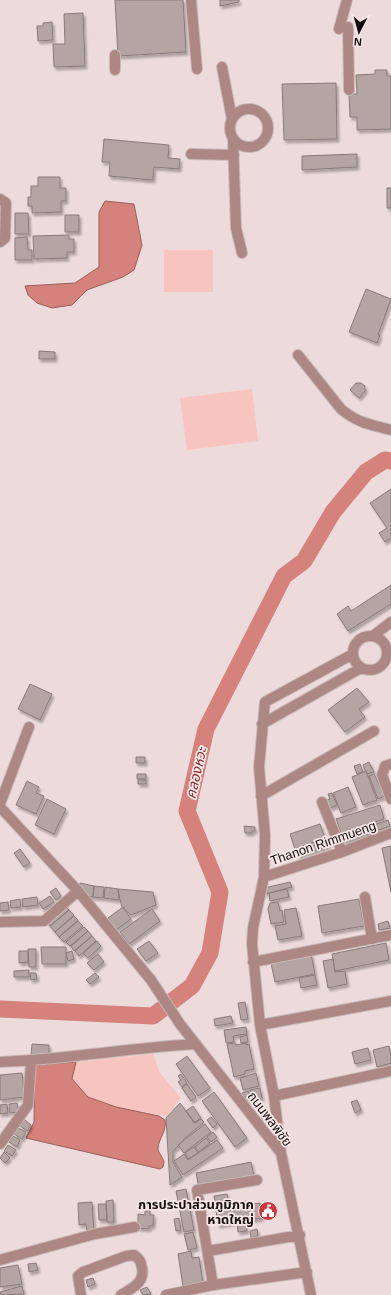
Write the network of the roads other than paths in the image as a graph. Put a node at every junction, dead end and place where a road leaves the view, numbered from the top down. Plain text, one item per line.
1 (191, 0) edge
2 (347, 0) edge
3 (115, 54) dead end
4 (222, 67) dead end
5 (197, 69) dead end
6 (115, 70) dead end
7 (349, 90) dead end
8 (232, 119) junction
9 (233, 139) junction
10 (191, 154) dead end
11 (234, 155) junction
12 (0, 199) edge
13 (0, 242) edge
14 (242, 253) dead end
15 (298, 355) dead end
16 (391, 430) edge
17 (391, 622) edge
18 (373, 636) junction
19 (353, 654) junction
20 (387, 667) edge
21 (361, 668) junction
22 (262, 724) junction
23 (29, 727) dead end
24 (374, 731) dead end
25 (391, 764) edge
26 (261, 796) junction
27 (391, 799) edge
28 (322, 802) dead end
29 (0, 806) edge
30 (391, 834) edge
31 (342, 852) junction
32 (264, 877) junction
33 (78, 891) junction
34 (365, 897) dead end
35 (0, 922) edge
36 (391, 935) edge
37 (372, 938) junction
38 (253, 962) junction
39 (391, 1001) edge
40 (260, 1025) junction
41 (196, 1044) junction
42 (31, 1061) junction
43 (0, 1062) edge
44 (391, 1071) edge
45 (274, 1096) junction
46 (0, 1144) edge
47 (282, 1153) junction
48 (257, 1180) dead end
49 (135, 1226) dead end
50 (300, 1235) junction
51 (208, 1251) junction
52 (0, 1260) edge
53 (307, 1272) junction
54 (214, 1285) junction
55 (81, 1295) edge
56 (121, 1295) edge
57 (166, 1295) edge
58 (311, 1295) edge

1 - 5 street
2 - 7 street
3 - 6 street
4 - 8 street
8 - 9 street
8 - 9 street
9 - 11 street
10 - 11 street
11 - 14 street
12 - 13 street
15 - 16 street
17 - 18 street
18 - 19 street
18 - 20 street
19 - 21 street
19 - 22 street
20 - 21 street
21 - 22 street
22 - 26 street
23 - 29 street
24 - 26 street
25 - 27 street
26 - 32 street
28 - 31 street
29 - 33 street, ถนนพลพิชัย
30 - 31 street, Thanon Rimmueng
31 - 32 street, Thanon Rimmueng
32 - 38 street
33 - 35 street
33 - 41 street, ถนนพลพิชัย
34 - 37 street
36 - 37 street
37 - 38 street
38 - 40 street
39 - 40 street
40 - 45 street
41 - 42 street
41 - 47 street, ถนนพลพิชัย
42 - 43 street
42 - 46 street
44 - 45 street
45 - 47 street
47 - 50 street, ถนนพลพิชัย
48 - 51 street
49 - 52 street
50 - 51 street
50 - 53 street, ถนนพลพิชัย
51 - 54 street
53 - 54 street
53 - 58 street, ถนนพลพิชัย
54 - 57 street
55 - 56 street

